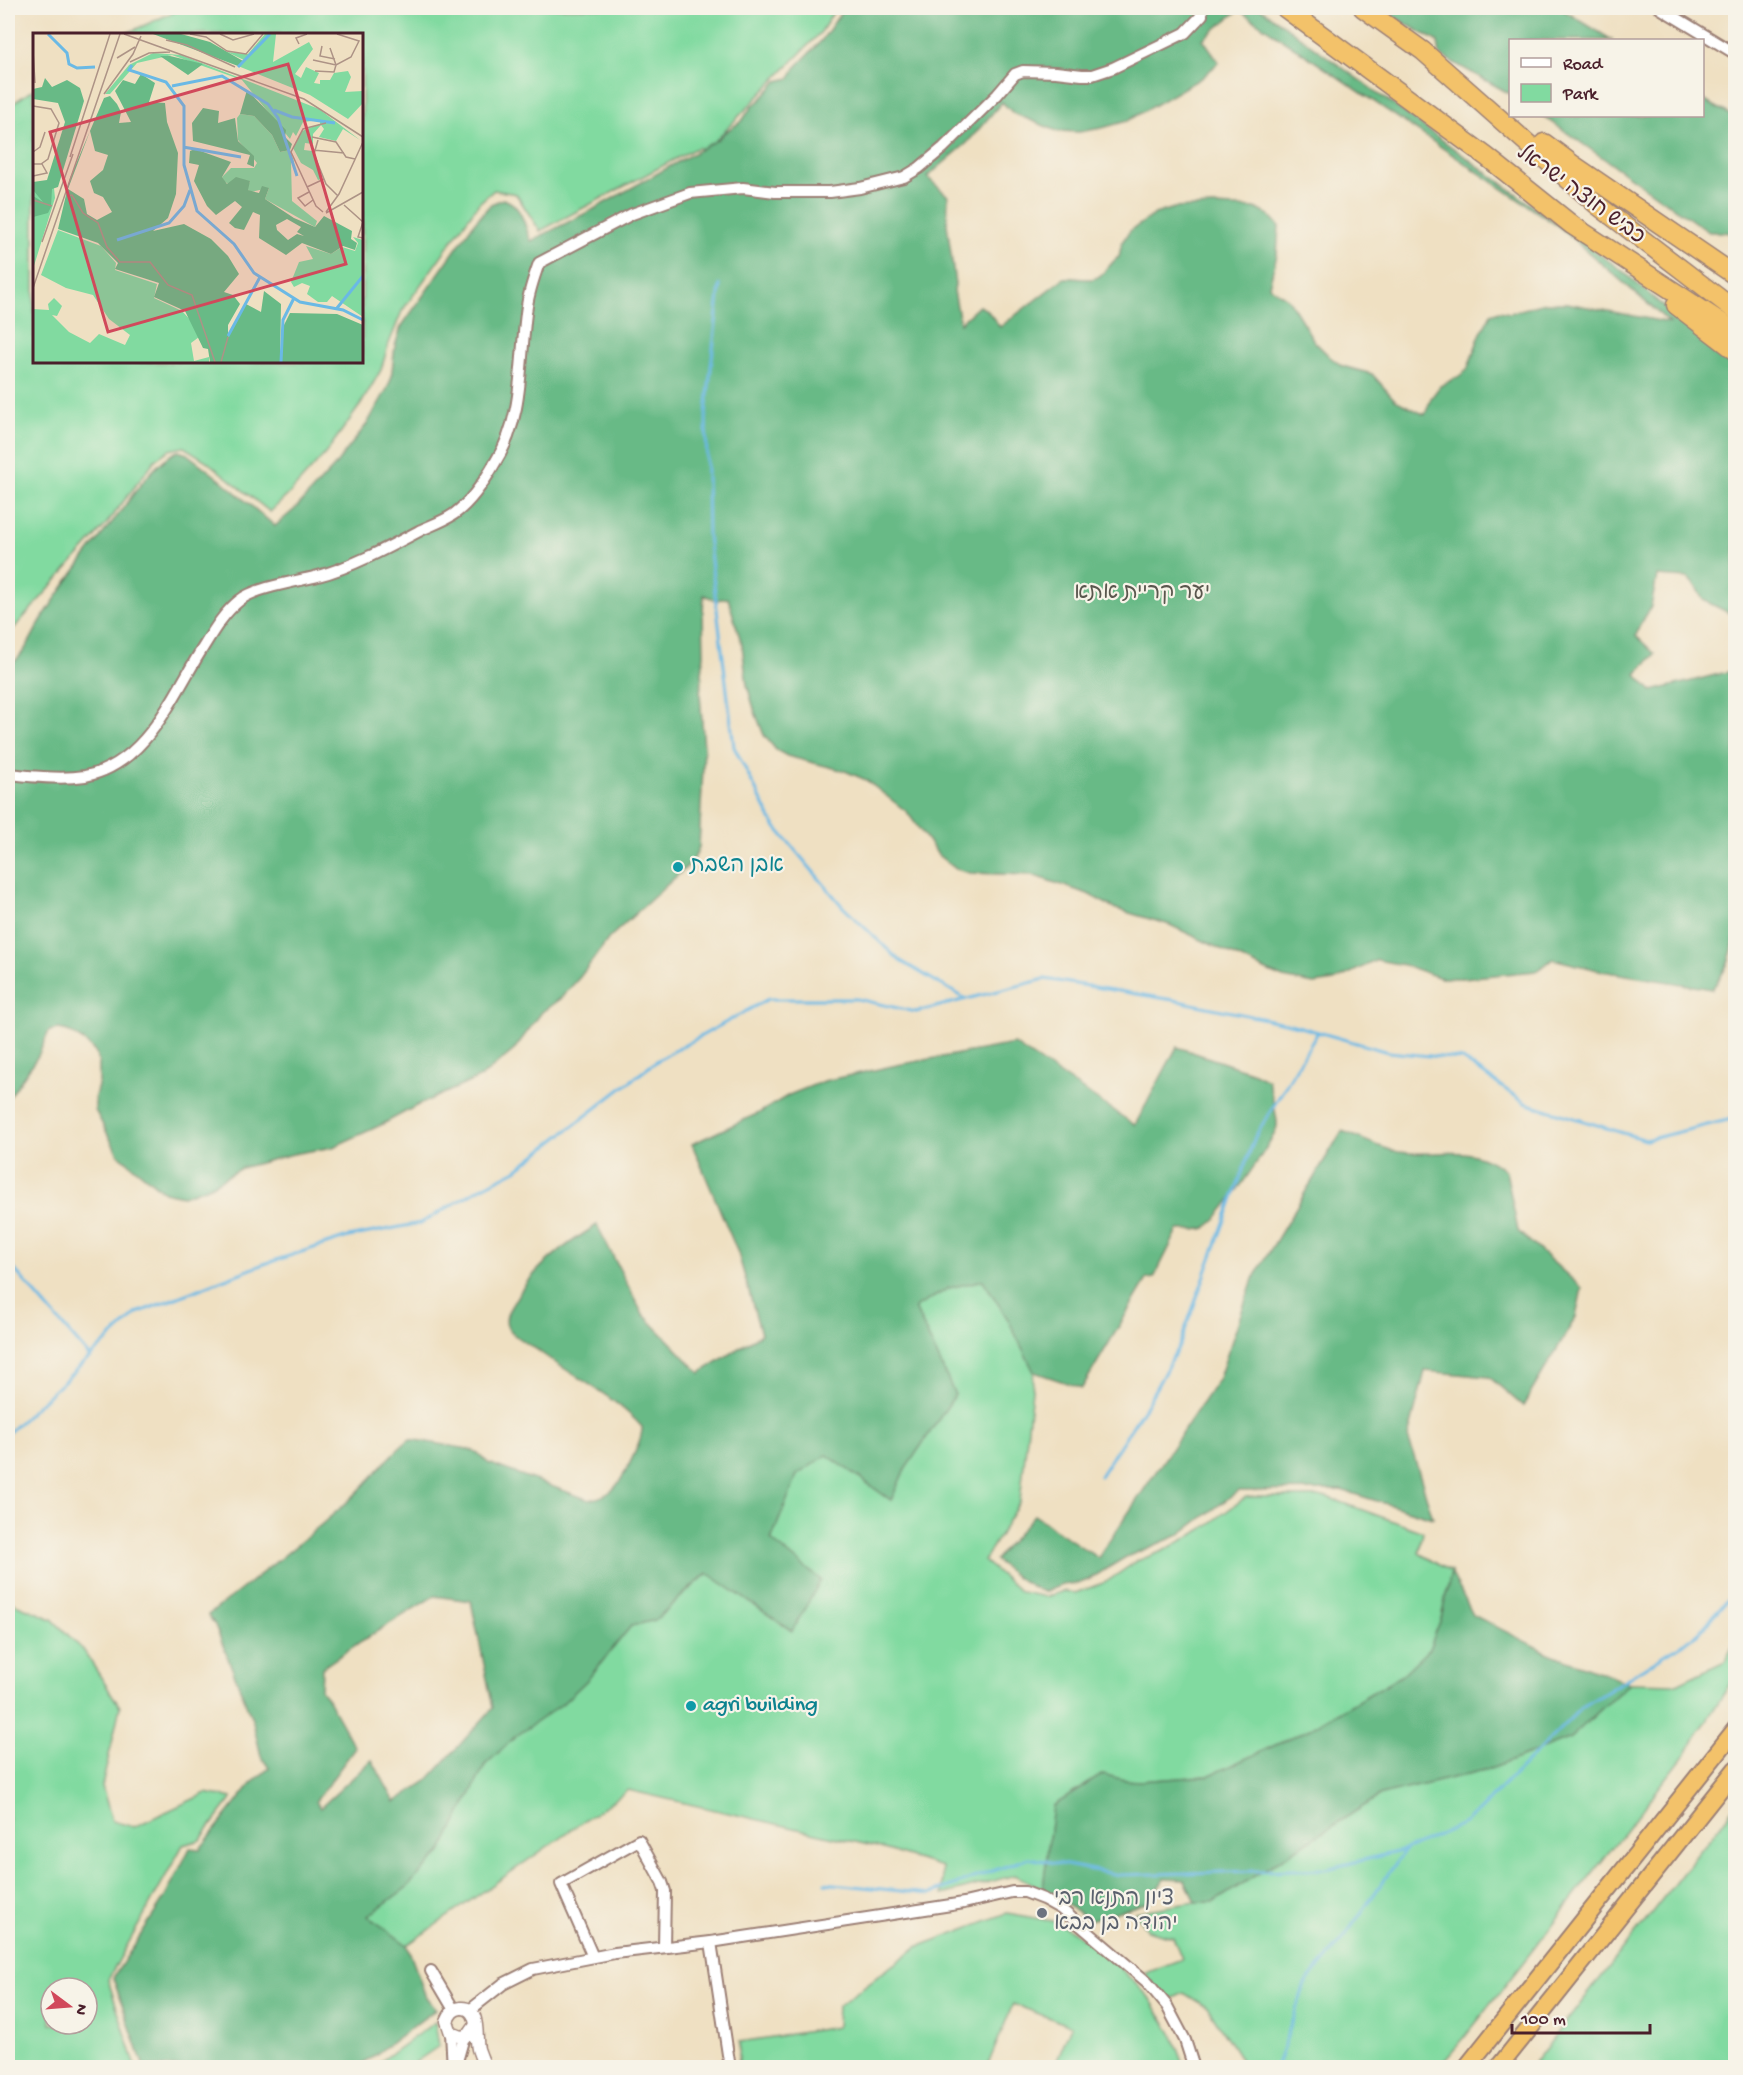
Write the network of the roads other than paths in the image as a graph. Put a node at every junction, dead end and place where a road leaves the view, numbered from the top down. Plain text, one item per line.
1 (1200, 8) edge
2 (1285, 8) edge
3 (1363, 8) edge
4 (1660, 8) edge
5 (1423, 51) junction
6 (1736, 54) edge
7 (1509, 116) edge
8 (1510, 117) edge
9 (1572, 225) junction
10 (1736, 276) edge
11 (1736, 311) edge
12 (1736, 332) edge
13 (1736, 351) edge
14 (8, 774) edge
15 (1736, 1729) edge
16 (1736, 1769) edge
17 (711, 1942) junction
18 (664, 1947) junction
19 (593, 1957) junction
20 (430, 1971) dead end
21 (454, 2010) junction
22 (470, 2010) junction
23 (476, 2025) junction
24 (451, 2033) junction
25 (464, 2037) junction
26 (484, 2065) edge
27 (455, 2067) edge
28 (730, 2067) edge
29 (1194, 2067) edge
30 (1466, 2067) edge
31 (1498, 2067) edge

1 - 14 street
2 - 9 highway, כביש חוצה ישראל
3 - 5 highway, כביש חוצה ישראל
4 - 6 street
5 - 7 highway
5 - 11 highway, כביש חוצה ישראל
8 - 10 highway
9 - 12 highway, כביש חוצה ישראל
9 - 13 highway
15 - 30 highway
16 - 31 highway
17 - 18 street
17 - 28 street
17 - 29 street
18 - 19 street
18 - 19 street
19 - 22 street
20 - 21 street
21 - 22 street
21 - 24 street
22 - 23 street
23 - 25 street
23 - 26 street
24 - 25 street
24 - 27 street
25 - 26 street
25 - 27 street
26 - 27 street

